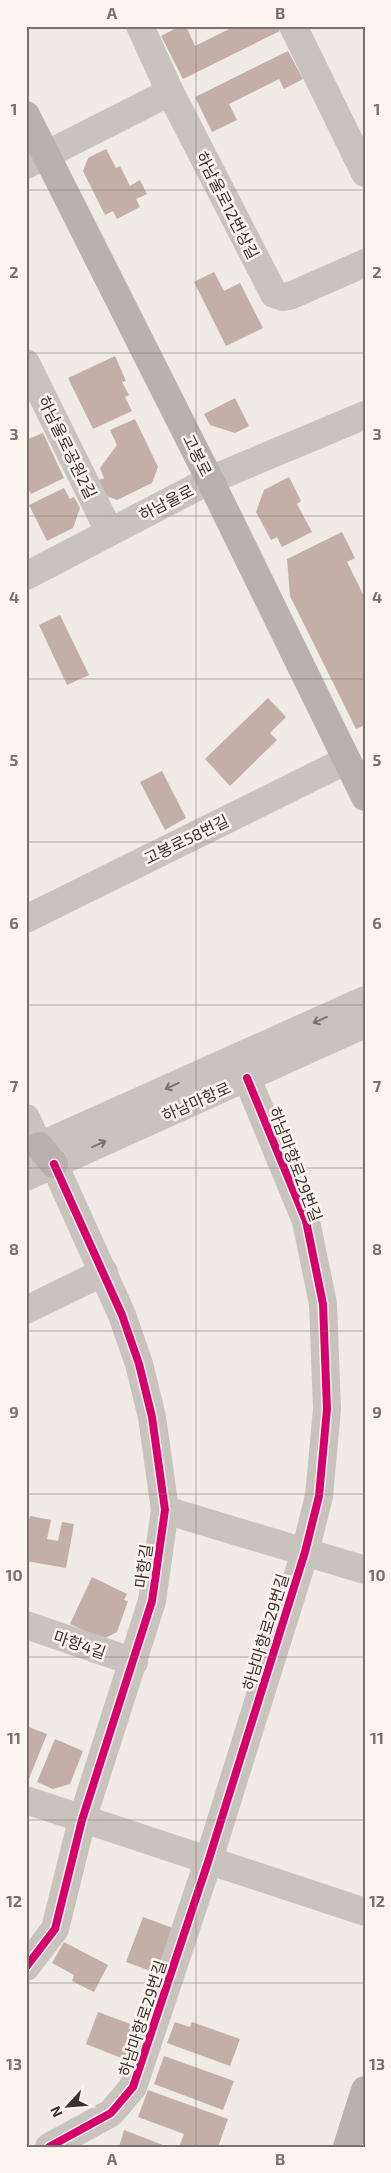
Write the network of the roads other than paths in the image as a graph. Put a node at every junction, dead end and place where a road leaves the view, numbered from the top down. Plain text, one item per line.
1 (140, 26) edge
2 (293, 26) edge
3 (170, 92) junction
4 (26, 116) edge
5 (36, 160) edge
6 (365, 173) edge
7 (365, 263) edge
8 (26, 363) edge
9 (365, 415) edge
10 (210, 480) junction
11 (109, 531) junction
12 (26, 576) edge
13 (347, 760) junction
14 (365, 797) edge
15 (26, 919) edge
16 (365, 1000) edge
17 (365, 1024) edge
18 (247, 1078) junction
19 (26, 1118) edge
20 (40, 1154) edge
21 (26, 1177) edge
22 (104, 1272) junction
23 (26, 1310) edge
24 (165, 1510) junction
25 (305, 1552) junction
26 (365, 1570) edge
27 (26, 1625) edge
28 (134, 1662) junction
29 (26, 1800) edge
30 (82, 1820) junction
31 (208, 1862) junction
32 (365, 1912) edge
33 (26, 1968) edge
34 (365, 2090) edge
35 (49, 2147) edge
36 (347, 2147) edge

1 - 3 street, 하남울로12번상길
2 - 6 street
3 - 5 street
3 - 7 street, 하남울로12번상길
4 - 5 main road, 고봉로
5 - 10 main road, 고봉로
8 - 11 street, 하남울로공원2길
9 - 10 street, 하남울로
10 - 11 street, 하남울로
10 - 13 main road, 고봉로
11 - 12 street, 하남울로
13 - 14 main road, 고봉로
13 - 15 street, 고봉로58번길
16 -> 20 street, 하남마항로
17 - 18 street, 하남마항로
20 -> 18 street, 하남마항로
18 - 25 street, 하남마항로29번길
19 - 20 street, 마항길
20 - 21 street, 하남마항로
20 - 22 street, 마항길
22 - 23 street
22 - 24 street, 마항길
24 - 25 street
24 - 28 street, 마항길
25 - 26 street
25 - 31 street, 하남마항로29번길
27 - 28 street, 마항4길
28 - 30 street, 마항길
29 - 30 street
30 - 31 street
30 - 33 street, 마항길
31 - 32 street
31 - 35 street, 하남마항로29번길
34 - 36 main road

